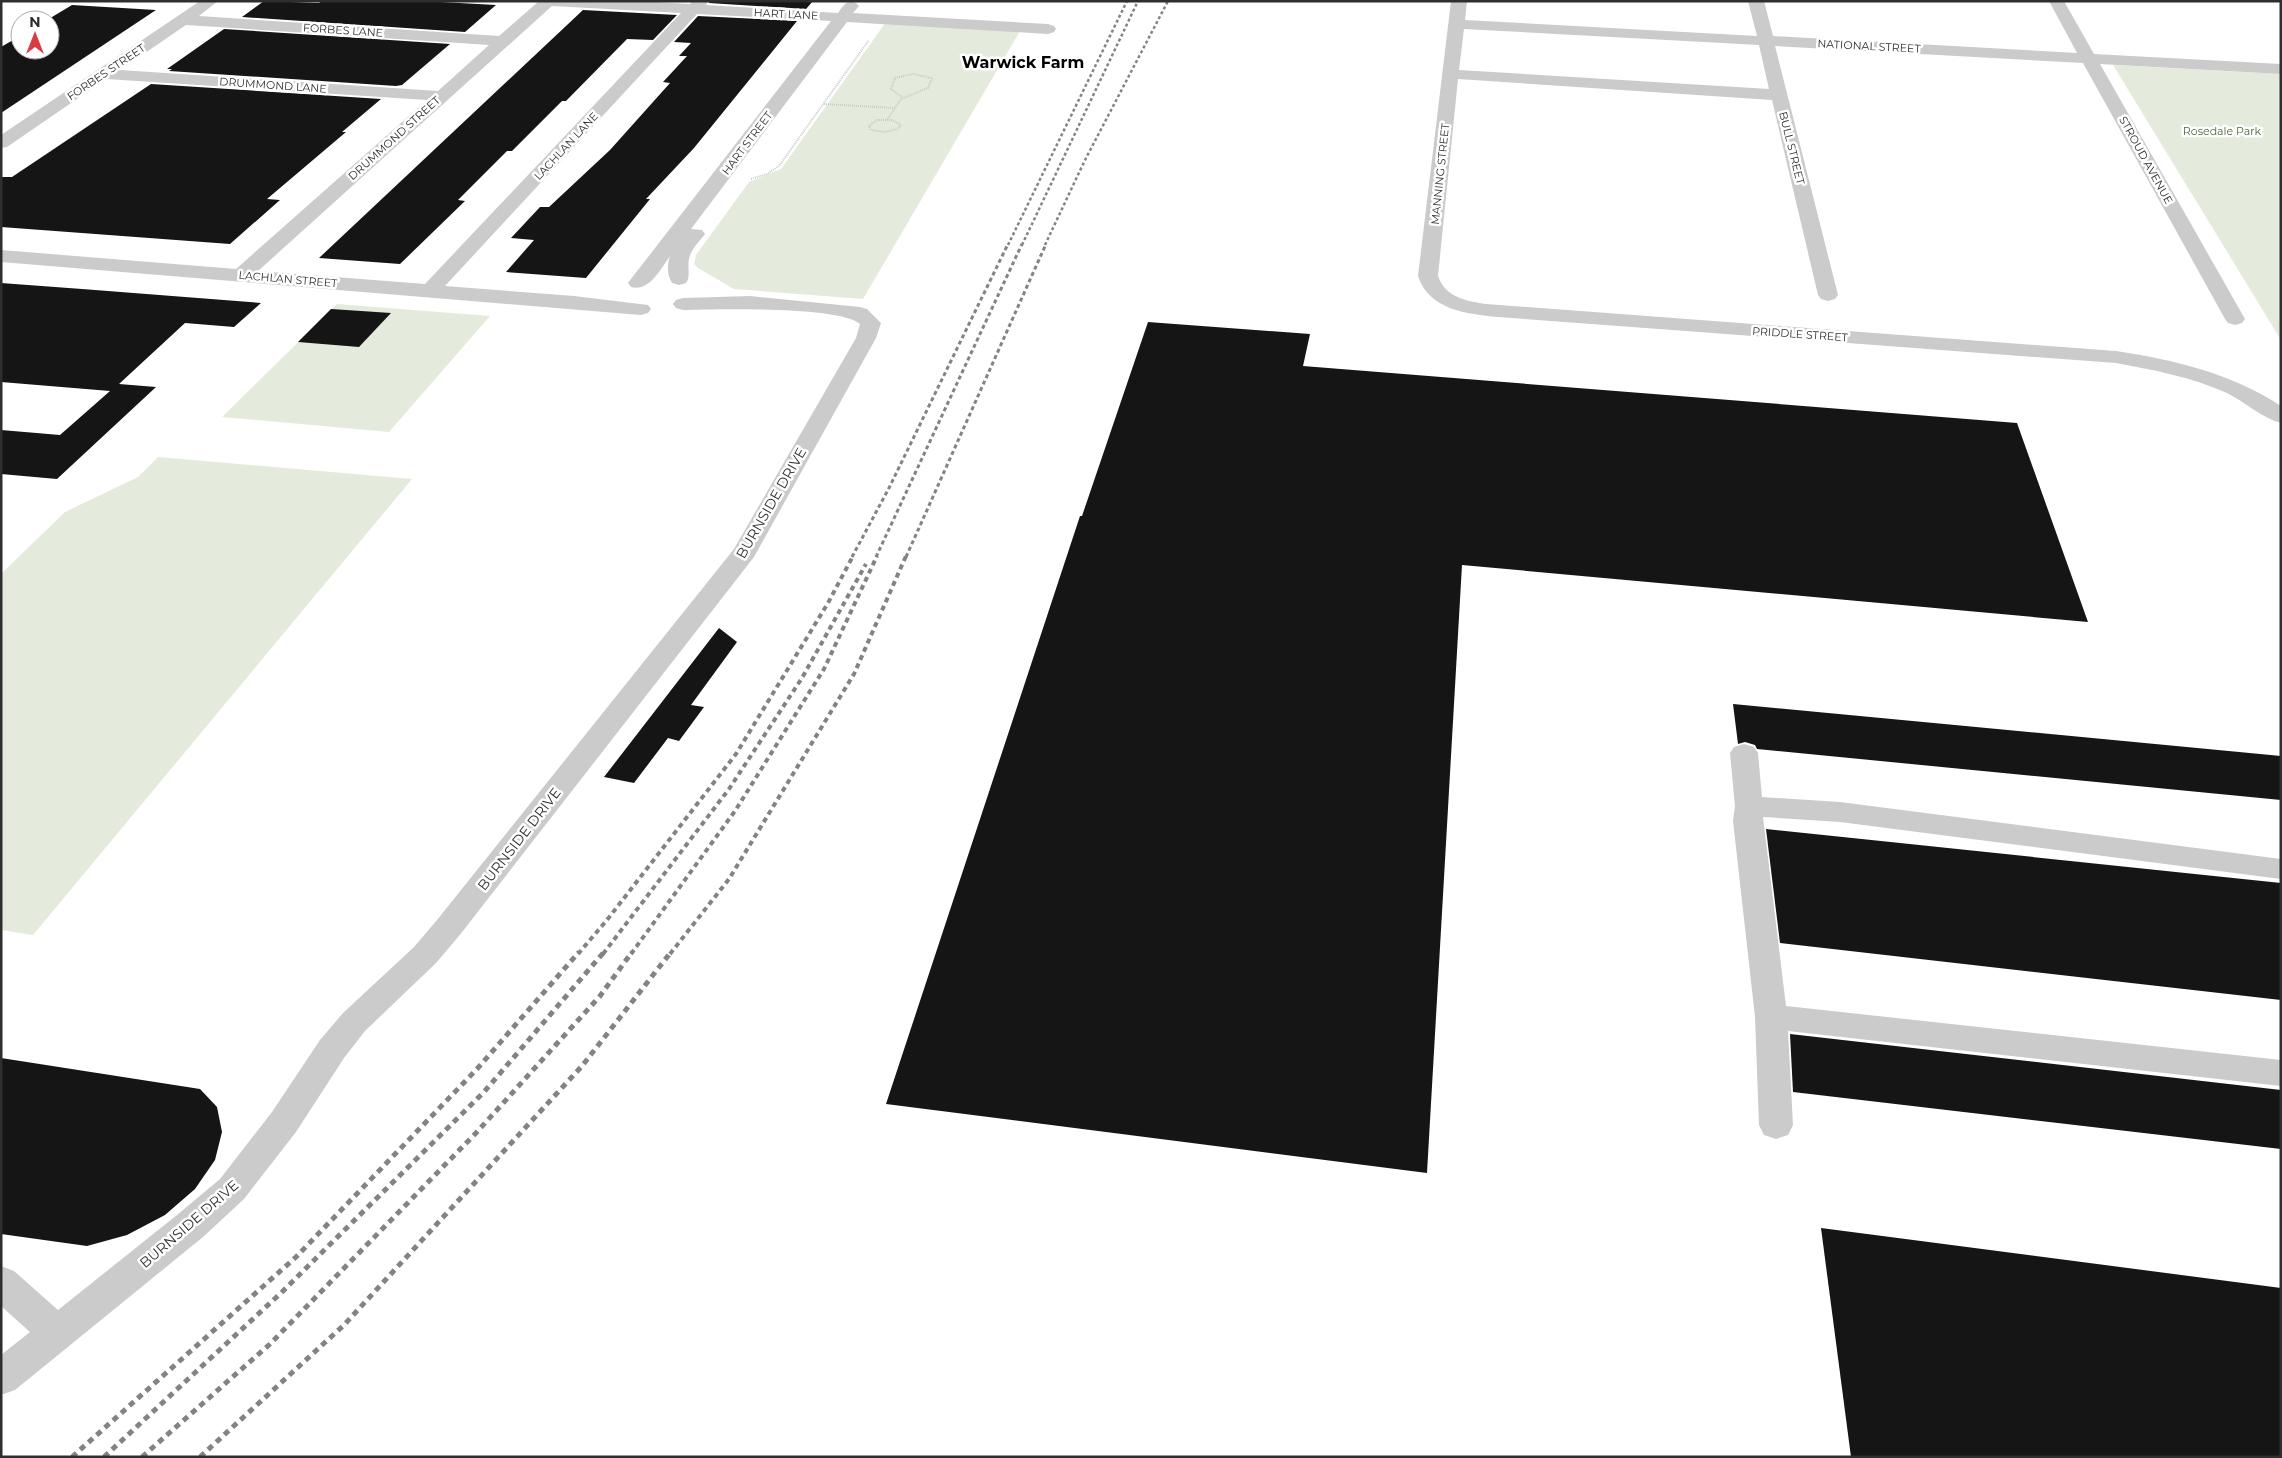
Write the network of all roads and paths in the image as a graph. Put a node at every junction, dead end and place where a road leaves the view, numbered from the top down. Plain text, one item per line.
1 (211, 1) edge
2 (549, 1) edge
3 (855, 1) edge
4 (870, 1) edge
5 (1459, 1) edge
6 (1756, 1) edge
7 (2056, 1) edge
8 (698, 5) edge
9 (850, 18) junction
10 (182, 20) junction
11 (1456, 24) junction
12 (1048, 29) dead end
13 (873, 35) dead end
14 (504, 40) junction
15 (1765, 40) junction
16 (2089, 58) junction
17 (2281, 69) edge
18 (104, 74) junction
19 (1451, 74) junction
20 (1779, 95) junction
21 (442, 96) junction
22 (902, 98) junction
23 (824, 104) junction
24 (895, 108) junction
25 (888, 120) junction
26 (880, 132) junction
27 (878, 136) dead end
28 (1, 143) edge
29 (748, 180) dead end
30 (1, 256) edge
31 (241, 275) junction
32 (686, 282) junction
33 (631, 288) junction
34 (430, 290) junction
35 (1828, 296) dead end
36 (574, 302) junction
37 (750, 302) junction
38 (683, 304) junction
39 (654, 310) junction
40 (1484, 310) joint
41 (2235, 319) dead end
42 (2281, 416) edge
43 (1744, 753) dead end
44 (1749, 806) junction
45 (2281, 869) edge
46 (1771, 1017) junction
47 (2281, 1073) edge
48 (1776, 1125) dead end
49 (1, 1282) edge
50 (57, 1333) junction
51 (1, 1378) edge

1 - 10 street, FORBES STREET
2 - 8 street, HART LANE
2 - 14 street, DRUMMOND STREET
3 - 9 street, HART STREET
4 - 9 street, HART STREET
5 - 11 street, MANNING STREET
6 - 15 street, BULL STREET
7 - 16 street, STROUD AVENUE
8 - 9 street, HART LANE
8 - 34 street, LACHLAN LANE
9 - 12 street, HART LANE
9 - 32 street, HART STREET
9 - 33 street, HART STREET
10 - 14 street, FORBES LANE
10 - 18 street, FORBES STREET
11 - 15 street, NATIONAL STREET
11 - 19 street, MANNING STREET
13 - 23 path
14 - 21 street, DRUMMOND STREET
15 - 16 street, NATIONAL STREET
15 - 20 street, BULL STREET
16 - 17 street, NATIONAL STREET
16 - 41 street, STROUD AVENUE
18 - 21 street, DRUMMOND LANE
18 - 28 street, FORBES STREET
19 - 20 street
19 - 40 street, MANNING STREET
20 - 35 street, BULL STREET
21 - 31 street, DRUMMOND STREET
22 - 22 path
22 - 24 path
23 - 24 path
23 - 29 path
24 - 25 path
25 - 26 path
25 - 26 path
26 - 27 path
30 - 31 street, LACHLAN STREET
31 - 34 street, LACHLAN STREET
32 - 33 street
32 - 37 street, BURNSIDE DRIVE
32 - 38 street
33 - 36 street
33 - 39 street
34 - 36 street, LACHLAN STREET
36 - 39 street
37 - 38 street, BURNSIDE DRIVE
37 - 50 street, BURNSIDE DRIVE
38 - 39 street, BURNSIDE DRIVE
40 - 42 street, PRIDDLE STREET
43 - 44 street
44 - 45 street
44 - 46 street
46 - 47 street
46 - 48 street
49 - 50 street
50 - 51 street, BURNSIDE DRIVE

